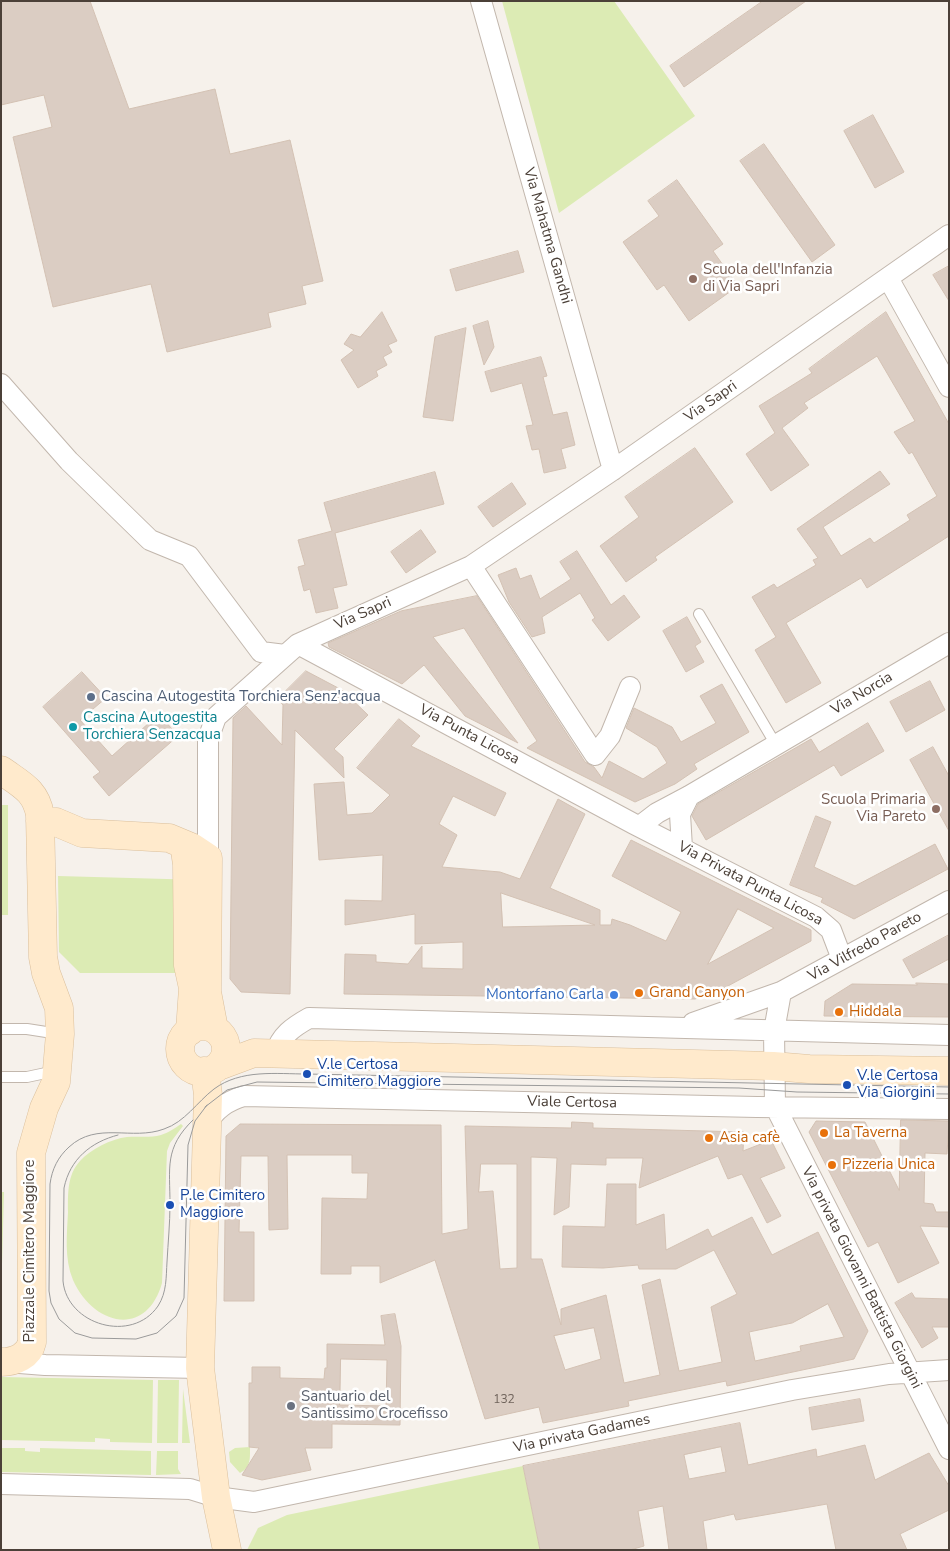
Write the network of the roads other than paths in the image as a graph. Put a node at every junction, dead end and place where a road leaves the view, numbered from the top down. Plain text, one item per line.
1 (481, 1) edge
2 (949, 235) edge
3 (888, 278) junction
4 (1, 384) edge
5 (949, 387) edge
6 (613, 470) junction
7 (471, 566) junction
8 (700, 614) dead end
9 (949, 643) edge
10 (291, 649) junction
11 (630, 687) dead end
12 (776, 745) junction
13 (1, 770) edge
14 (689, 796) junction
15 (39, 811) junction
16 (640, 826) junction
17 (184, 844) junction
18 (682, 848) junction
19 (208, 858) junction
20 (949, 901) edge
21 (842, 959) junction
22 (781, 992) junction
23 (682, 1027) junction
24 (1, 1029) edge
25 (774, 1030) junction
26 (209, 1032) junction
27 (60, 1034) junction
28 (949, 1036) edge
29 (265, 1053) junction
30 (773, 1066) junction
31 (212, 1069) junction
32 (58, 1071) junction
33 (949, 1071) edge
34 (1, 1077) edge
35 (775, 1106) junction
36 (949, 1109) edge
37 (206, 1125) junction
38 (4, 1362) edge
39 (200, 1368) junction
40 (949, 1370) edge
41 (908, 1372) junction
42 (949, 1448) edge
43 (1, 1484) edge
44 (216, 1497) junction
45 (228, 1550) edge

1 - 6 street, Via Mahatma Gandhi
2 - 3 street, Via Sapri
3 - 5 street
3 - 6 street, Via Sapri
4 - 10 street
6 - 7 street, Via Sapri
7 - 10 street, Via Sapri
7 - 11 street
8 - 12 lane
9 - 12 street, Via Norcia
10 - 16 street, Via Punta Licosa
10 - 19 street
12 - 14 street, Via Norcia
13 - 15 main road
14 - 16 street, Via Norcia
14 - 18 street
15 - 17 main road
15 - 27 main road, Piazzale Cimitero Maggiore
16 - 18 street, Via Privata Punta Licosa
17 - 19 main road
17 - 26 main road
18 - 21 street, Via Privata Punta Licosa
19 - 26 main road
20 - 21 street, Via Vilfredo Pareto
21 - 22 street, Via Vilfredo Pareto
22 - 23 street
22 - 25 street
23 - 25 street
23 - 29 street
24 - 27 lane
25 - 28 street
25 - 30 street
26 - 29 main road
26 - 31 main road
26 - 31 main road
27 - 32 main road, Piazzale Cimitero Maggiore
29 - 30 main road
29 - 31 main road
30 - 33 main road
30 - 35 street
31 - 37 main road
32 - 34 lane
32 - 38 main road, Piazzale Cimitero Maggiore
35 - 36 street, Viale Certosa
35 - 37 street, Viale Certosa
35 - 41 street, Via privata Giovanni Battista Giorgini
37 - 39 main road
38 - 39 street, Piazzale Cimitero Maggiore
39 - 44 main road
40 - 41 street, Via privata Gadames
41 - 42 street, Via privata Giovanni Battista Giorgini
41 - 44 street, Via privata Gadames
43 - 44 street
44 - 45 main road

